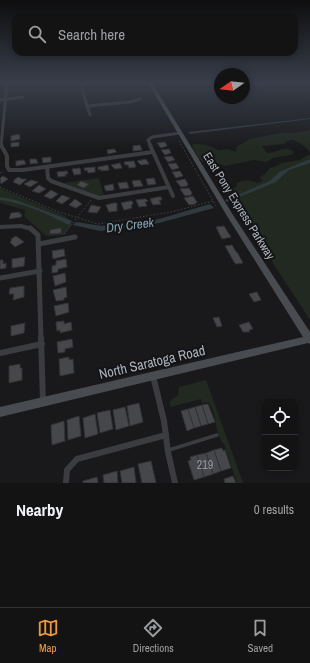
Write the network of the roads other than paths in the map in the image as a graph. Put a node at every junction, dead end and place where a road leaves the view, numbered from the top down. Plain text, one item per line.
1 (4, 106) edge
2 (87, 106) joint
3 (91, 106) edge
4 (163, 106) edge
5 (90, 116) dead end
6 (2, 120) edge
7 (179, 135) junction
8 (0, 146) edge
9 (153, 152) junction
10 (47, 167) junction
11 (169, 187) junction
12 (173, 196) dead end
13 (0, 227) edge
14 (75, 237) dead end
15 (39, 244) junction
16 (40, 271) junction
17 (0, 278) edge
18 (310, 339) edge
19 (42, 344) junction
20 (0, 353) edge
21 (153, 376) junction
22 (44, 402) junction
23 (0, 412) edge
24 (166, 435) junction
25 (217, 436) dead end
26 (168, 450) junction
27 (66, 483) edge
28 (175, 483) edge

1 - 6 street
2 - 3 street
2 - 5 street
4 - 7 street, East Pony Express Parkway
6 - 8 street
7 - 9 street
7 - 18 street, East Pony Express Parkway
8 - 10 street
9 - 10 street
9 - 11 street
10 - 11 street
11 - 12 street
13 - 15 street
14 - 15 street
15 - 16 street
16 - 17 street
16 - 19 street
18 - 21 street, North Saratoga Road
19 - 20 street
19 - 22 street
21 - 22 street, North Saratoga Road
21 - 24 street
22 - 23 street, North Saratoga Road
24 - 26 street
24 - 27 street
25 - 26 lane
26 - 28 street

